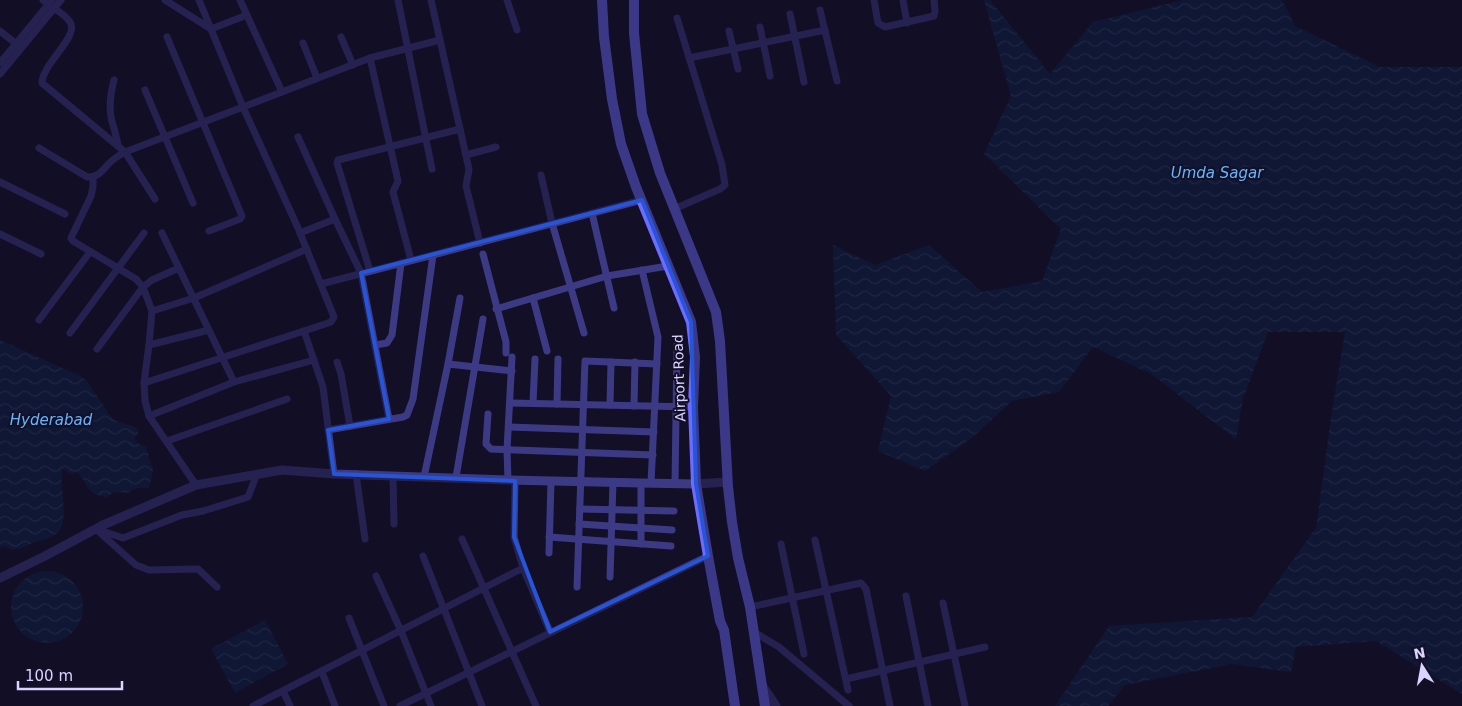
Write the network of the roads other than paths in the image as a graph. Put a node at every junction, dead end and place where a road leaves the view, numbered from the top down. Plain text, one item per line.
1 (61, 0) edge
2 (165, 0) edge
3 (199, 0) edge
4 (240, 0) edge
5 (398, 0) edge
6 (431, 0) edge
7 (507, 0) edge
8 (602, 0) edge
9 (634, 0) edge
10 (874, 0) edge
11 (904, 0) edge
12 (934, 0) edge
13 (49, 3) edge
14 (820, 10) dead end
15 (790, 14) dead end
16 (247, 15) junction
17 (677, 18) dead end
18 (907, 23) junction
19 (760, 27) dead end
20 (211, 30) junction
21 (517, 30) dead end
22 (825, 30) junction
23 (0, 31) edge
24 (729, 31) dead end
25 (794, 36) junction
26 (167, 37) dead end
27 (341, 37) dead end
28 (440, 40) junction
29 (303, 43) dead end
30 (763, 43) junction
31 (19, 46) junction
32 (406, 48) junction
33 (734, 49) junction
34 (370, 58) junction
35 (690, 58) junction
36 (0, 63) edge
37 (353, 65) junction
38 (738, 69) dead end
39 (0, 74) edge
40 (770, 76) dead end
41 (318, 78) junction
42 (114, 80) dead end
43 (837, 81) dead end
44 (804, 82) dead end
45 (145, 90) dead end
46 (282, 92) junction
47 (243, 107) junction
48 (204, 122) junction
49 (460, 129) junction
50 (165, 137) junction
51 (298, 137) dead end
52 (425, 138) junction
53 (118, 146) junction
54 (389, 147) junction
55 (496, 147) dead end
56 (39, 148) dead end
57 (126, 152) junction
58 (466, 155) junction
59 (432, 169) dead end
60 (541, 174) dead end
61 (93, 178) junction
62 (0, 182) edge
63 (155, 199) dead end
64 (642, 200) junction
65 (193, 203) dead end
66 (674, 209) junction
67 (64, 214) dead end
68 (592, 214) junction
69 (335, 219) junction
70 (552, 224) junction
71 (210, 230) dead end
72 (144, 233) dead end
73 (162, 233) dead end
74 (300, 233) junction
75 (0, 234) edge
76 (480, 243) junction
77 (307, 250) junction
78 (90, 252) junction
79 (41, 254) dead end
80 (483, 254) dead end
81 (433, 255) junction
82 (411, 260) junction
83 (401, 263) junction
84 (668, 266) junction
85 (179, 268) junction
86 (119, 269) junction
87 (642, 270) junction
88 (370, 271) junction
89 (361, 274) junction
90 (606, 276) junction
91 (321, 284) junction
92 (143, 287) junction
93 (571, 287) junction
94 (194, 298) junction
95 (460, 298) dead end
96 (533, 298) junction
97 (614, 308) dead end
98 (496, 309) junction
99 (152, 311) junction
100 (483, 319) dead end
101 (39, 320) dead end
102 (209, 330) junction
103 (304, 331) junction
104 (70, 332) dead end
105 (584, 332) dead end
106 (149, 345) junction
107 (375, 345) junction
108 (677, 345) dead end
109 (97, 350) dead end
110 (548, 351) dead end
111 (222, 358) junction
112 (536, 358) dead end
113 (314, 360) junction
114 (558, 360) dead end
115 (337, 362) dead end
116 (611, 362) junction
117 (635, 362) junction
118 (448, 364) junction
119 (657, 364) junction
120 (474, 368) junction
121 (512, 371) junction
122 (234, 382) junction
123 (144, 383) junction
124 (287, 399) dead end
125 (511, 403) junction
126 (533, 403) junction
127 (557, 404) junction
128 (583, 404) junction
129 (610, 405) junction
130 (634, 406) junction
131 (655, 406) junction
132 (676, 407) junction
133 (693, 407) junction
134 (488, 414) dead end
135 (149, 416) junction
136 (390, 419) junction
137 (350, 426) junction
138 (509, 427) junction
139 (582, 429) junction
140 (328, 430) junction
141 (654, 432) junction
142 (167, 441) junction
143 (507, 450) junction
144 (582, 452) junction
145 (653, 455) junction
146 (257, 474) junction
147 (334, 474) junction
148 (356, 474) junction
149 (393, 476) junction
150 (424, 476) junction
151 (456, 477) junction
152 (512, 480) junction
153 (551, 481) junction
154 (581, 482) junction
155 (613, 482) junction
156 (728, 482) junction
157 (641, 483) junction
158 (651, 483) junction
159 (675, 484) junction
160 (696, 484) junction
161 (196, 485) junction
162 (580, 509) junction
163 (612, 510) junction
164 (641, 510) junction
165 (674, 512) dead end
166 (394, 524) dead end
167 (579, 524) junction
168 (612, 526) junction
169 (641, 528) junction
170 (96, 529) junction
171 (672, 530) dead end
172 (549, 537) junction
173 (365, 539) dead end
174 (462, 539) dead end
175 (579, 539) junction
176 (815, 540) dead end
177 (611, 542) junction
178 (641, 544) junction
179 (780, 544) dead end
180 (671, 546) dead end
181 (549, 554) dead end
182 (423, 556) dead end
183 (708, 556) junction
184 (523, 568) junction
185 (376, 576) dead end
186 (610, 577) dead end
187 (0, 578) edge
188 (217, 587) dead end
189 (577, 587) dead end
190 (483, 588) junction
191 (826, 590) junction
192 (906, 596) dead end
193 (792, 598) junction
194 (944, 603) dead end
195 (750, 607) junction
196 (442, 608) junction
197 (349, 618) dead end
198 (401, 631) junction
199 (550, 632) junction
200 (754, 632) junction
201 (985, 647) dead end
202 (361, 650) junction
203 (512, 652) junction
204 (804, 654) dead end
205 (954, 654) junction
206 (919, 662) junction
207 (883, 671) junction
208 (322, 672) junction
209 (468, 672) junction
210 (846, 679) junction
211 (762, 685) junction
212 (848, 690) dead end
213 (283, 691) junction
214 (426, 694) junction
215 (253, 706) edge
216 (290, 706) edge
217 (335, 706) edge
218 (384, 706) edge
219 (400, 706) edge
220 (431, 706) edge
221 (482, 706) edge
222 (536, 706) edge
223 (735, 706) edge
224 (765, 706) edge
225 (776, 706) edge
226 (849, 706) edge
227 (890, 706) edge
228 (928, 706) edge
229 (966, 706) edge

1 - 13 street
2 - 20 street
3 - 20 street
4 - 16 street
5 - 32 street
6 - 28 street
7 - 21 street
8 - 64 main road, Airport Road
9 - 66 main road
10 - 18 street
11 - 18 street
12 - 18 street
13 - 31 street
13 - 53 street
14 - 22 street
15 - 25 street
16 - 20 street
16 - 46 street
17 - 35 street
19 - 30 street
20 - 47 street
22 - 25 street
22 - 43 street
23 - 31 street
24 - 33 street
25 - 30 street
25 - 44 street
26 - 48 street
27 - 37 street
28 - 32 street
28 - 49 street
29 - 41 street
30 - 33 street
30 - 40 street
31 - 36 street
31 - 39 street
32 - 34 street
32 - 52 street
33 - 35 street
33 - 38 street
34 - 37 street
34 - 54 street
35 - 66 street
37 - 41 street
41 - 46 street
42 - 53 street
45 - 50 street
46 - 47 street
47 - 48 street
47 - 74 street
48 - 50 street
48 - 71 street
49 - 52 street
49 - 58 street
50 - 57 street
50 - 65 street
51 - 69 street
52 - 54 street
52 - 59 street
53 - 57 street
54 - 82 street
54 - 88 street
55 - 58 street
56 - 61 street
57 - 61 street
57 - 63 street
58 - 76 street
60 - 70 street
61 - 78 street
62 - 67 street
64 - 68 street
64 - 84 main road, Airport Road
66 - 156 main road
68 - 70 street
68 - 90 street
69 - 74 street
69 - 89 street
70 - 76 street
70 - 93 street
72 - 86 street
73 - 85 street
74 - 77 street
75 - 79 street
76 - 81 street
77 - 91 street
77 - 94 street
78 - 86 street
78 - 101 street
80 - 98 street
81 - 82 street
81 - 136 street
82 - 83 street
83 - 88 street
83 - 107 street
84 - 87 street
84 - 133 main road, Airport Road
85 - 92 street
85 - 94 street
86 - 92 street
86 - 104 street
87 - 90 street
87 - 119 street
88 - 89 street
89 - 91 street
89 - 107 street
90 - 93 street
90 - 97 street
91 - 103 street
92 - 99 street
92 - 109 street
93 - 96 street
93 - 105 street
94 - 99 street
94 - 102 street
95 - 118 street
96 - 98 street
96 - 110 street
98 - 121 street
99 - 106 street
100 - 120 street
102 - 106 street
102 - 111 street
103 - 111 street
103 - 113 street
106 - 123 street
107 - 136 street
108 - 132 street
111 - 122 street
111 - 123 street
112 - 126 street
113 - 122 street
113 - 140 street
114 - 127 street
115 - 137 street
116 - 117 street
116 - 128 street
116 - 129 street
117 - 119 street
117 - 130 street
118 - 120 street
118 - 150 street
119 - 131 street
120 - 121 street
120 - 151 street
121 - 125 street
122 - 135 street
123 - 135 street
124 - 142 street
125 - 126 street
125 - 138 street
126 - 127 street
127 - 128 street
128 - 129 street
128 - 139 street
129 - 130 street
130 - 131 street
131 - 132 street
131 - 141 street
132 - 133 street
132 - 159 street
133 - 160 main road, Airport Road
134 - 143 street
135 - 142 street
136 - 137 street
137 - 140 street
138 - 139 street
138 - 143 street
139 - 141 street
139 - 144 street
140 - 147 street
141 - 145 street
142 - 161 street
143 - 144 street
143 - 152 street
144 - 145 street
144 - 154 street
145 - 158 street
146 - 147 street
146 - 161 street
146 - 170 street
147 - 148 street
148 - 149 street
148 - 173 street
149 - 150 street
149 - 166 street
150 - 151 street
151 - 152 street
152 - 153 street
152 - 184 street
153 - 154 street
153 - 172 street
154 - 155 street
154 - 162 street
155 - 157 street
155 - 163 street
156 - 160 street
156 - 195 main road
157 - 158 street
157 - 164 street
158 - 159 street
159 - 160 street
160 - 183 main road, Airport Road
161 - 170 street
162 - 163 street
162 - 167 street
163 - 164 street
163 - 168 street
164 - 165 street
164 - 169 street
167 - 168 street
167 - 175 street
168 - 169 street
168 - 177 street
169 - 171 street
169 - 178 street
170 - 187 street
170 - 188 street
172 - 175 street
172 - 181 street
174 - 190 street
175 - 177 street
175 - 189 street
176 - 191 street
177 - 178 street
177 - 186 street
178 - 180 street
179 - 193 street
182 - 196 street
183 - 199 street
183 - 223 main road, Airport Road
184 - 190 street
184 - 199 street
185 - 198 street
190 - 196 street
190 - 203 street
191 - 193 street
191 - 207 street
191 - 210 street
192 - 206 street
193 - 195 street
193 - 204 street
194 - 205 street
195 - 200 main road
196 - 198 street
196 - 209 street
197 - 202 street
198 - 202 street
198 - 214 street
199 - 203 street
200 - 211 main road
200 - 226 street
201 - 205 street
202 - 208 street
202 - 218 street
203 - 209 street
203 - 222 street
205 - 206 street
205 - 229 street
206 - 207 street
206 - 228 street
207 - 210 street
207 - 227 street
208 - 213 street
208 - 217 street
209 - 214 street
209 - 221 street
210 - 212 street
211 - 224 main road
211 - 225 street
213 - 215 street
213 - 216 street
214 - 219 street
214 - 220 street

